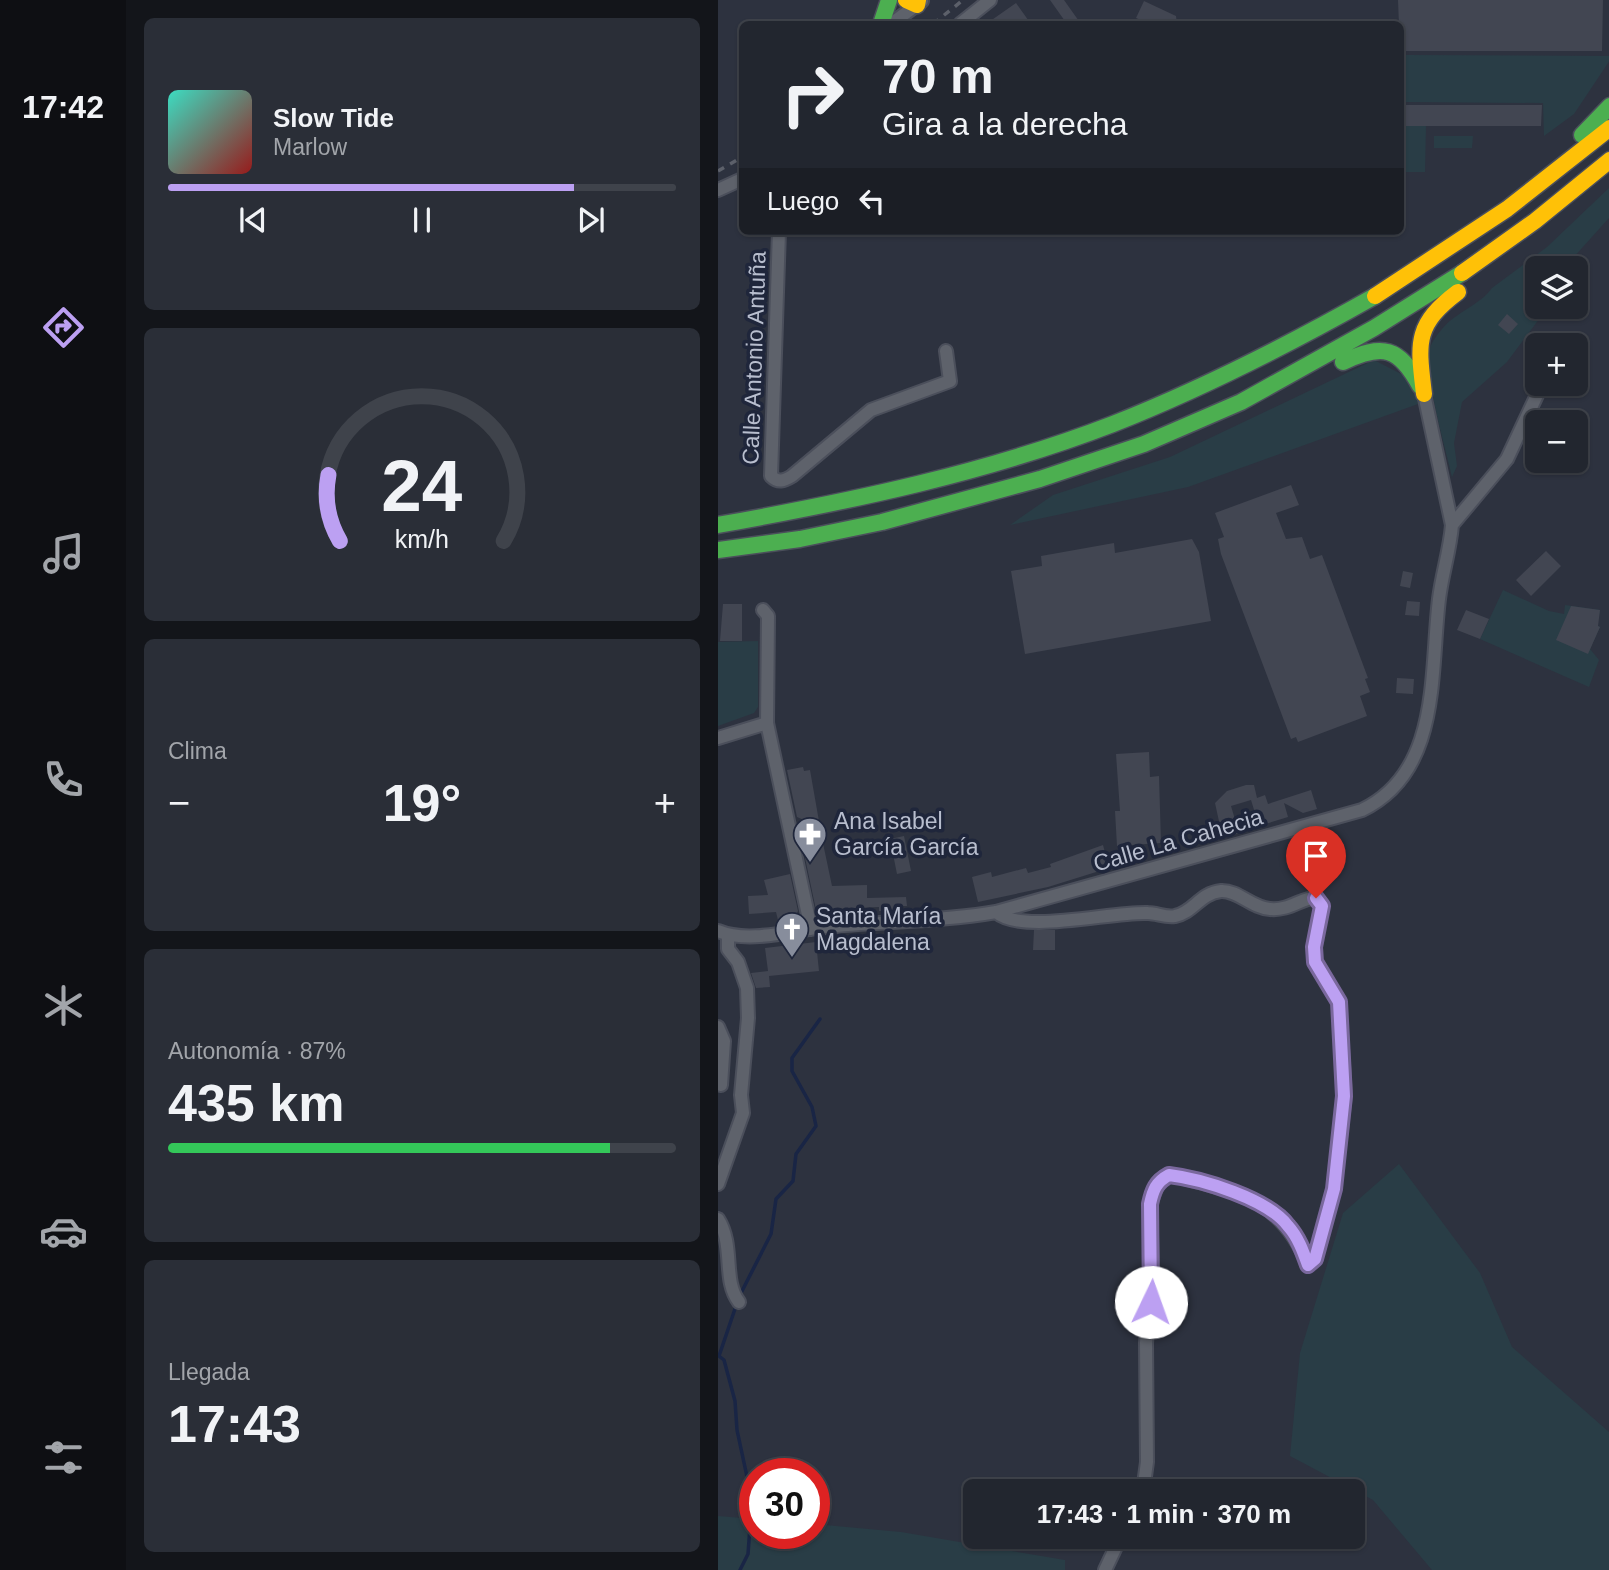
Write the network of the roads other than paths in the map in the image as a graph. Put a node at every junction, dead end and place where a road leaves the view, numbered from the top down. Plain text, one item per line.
1 (889, 0) edge
2 (990, 0) edge
3 (916, 1) edge
4 (882, 21) edge
5 (894, 21) edge
6 (964, 21) edge
7 (1609, 106) edge
8 (1609, 128) edge
9 (1609, 160) edge
10 (739, 180) edge
11 (1546, 182) junction
12 (718, 190) edge
13 (1562, 199) junction
14 (779, 235) edge
15 (946, 351) dead end
16 (1424, 394) junction
17 (1536, 396) edge
18 (1211, 416) junction
19 (718, 517) edge
20 (742, 521) junction
21 (718, 525) edge
22 (1452, 525) junction
23 (718, 552) edge
24 (763, 610) dead end
25 (767, 723) junction
26 (718, 738) edge
27 (996, 912) junction
28 (811, 929) junction
29 (723, 933) edge
30 (718, 1027) edge
31 (720, 1084) edge
32 (741, 1095) junction
33 (718, 1184) edge
34 (718, 1219) edge
35 (737, 1300) dead end
36 (1145, 1479) edge
37 (1115, 1549) edge
38 (1105, 1570) edge

1 - 4 main road
2 - 6 street
3 - 5 street
7 - 11 main road
8 - 11 main road
9 - 13 main road
10 - 12 street
11 - 20 main road
13 - 16 main road
13 - 18 main road
14 - 15 street, Calle Antonio Antuña
16 - 18 main road
16 - 22 street, Calle La Cahecia
17 - 22 street
18 - 23 main road
19 - 20 main road
20 - 21 main road
22 - 27 street, Calle La Cahecia
24 - 25 street
25 - 26 street
25 - 28 street
27 - 28 street, Calle La Cahecia
27 - 36 street
28 - 29 street, Calle La Cahecia
29 - 32 street
30 - 31 street
31 - 32 street
32 - 33 street
34 - 35 street
37 - 38 street

